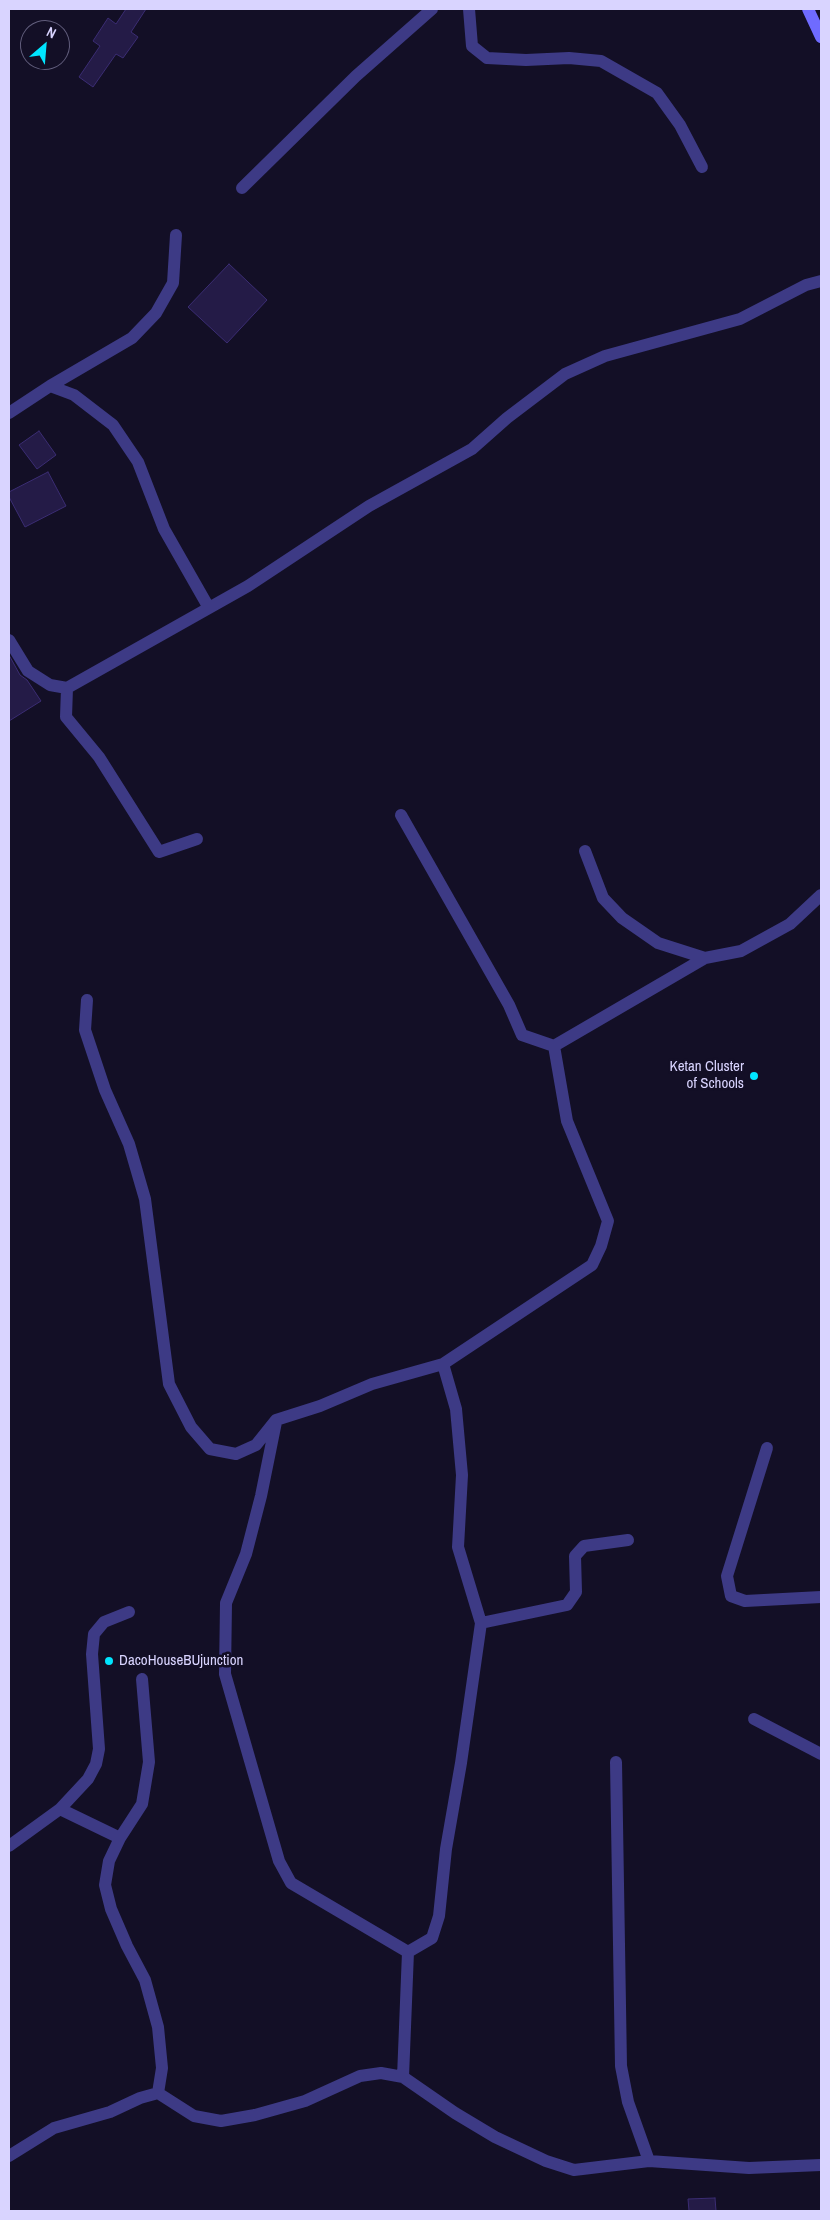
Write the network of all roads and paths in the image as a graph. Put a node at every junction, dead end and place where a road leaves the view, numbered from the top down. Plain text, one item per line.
1 (432, 9) edge
2 (469, 9) edge
3 (808, 9) edge
4 (821, 37) edge
5 (702, 167) dead end
6 (242, 188) dead end
7 (176, 235) dead end
8 (821, 281) edge
9 (50, 386) junction
10 (9, 413) edge
11 (209, 608) junction
12 (9, 640) edge
13 (67, 688) junction
14 (401, 815) dead end
15 (197, 840) dead end
16 (585, 851) dead end
17 (821, 895) edge
18 (705, 958) junction
19 (87, 1000) dead end
20 (554, 1046) junction
21 (443, 1364) junction
22 (276, 1420) junction
23 (766, 1448) dead end
24 (628, 1540) dead end
25 (821, 1597) edge
26 (128, 1612) dead end
27 (481, 1623) junction
28 (142, 1680) dead end
29 (754, 1720) dead end
30 (821, 1754) edge
31 (616, 1762) dead end
32 (60, 1809) junction
33 (120, 1838) junction
34 (9, 1846) edge
35 (408, 1952) junction
36 (403, 2077) junction
37 (158, 2093) junction
38 (9, 2156) edge
39 (649, 2161) junction
40 (821, 2165) edge

1 - 6 street
2 - 5 street
3 - 4 street
7 - 9 street
8 - 11 street
9 - 10 street
9 - 11 street
11 - 13 street
12 - 13 street
13 - 15 street
14 - 20 street
16 - 18 street
17 - 18 street
18 - 20 street
19 - 22 street
20 - 21 street
21 - 22 street
21 - 27 street
22 - 35 street
23 - 25 street
24 - 27 street
26 - 32 street
27 - 35 street
28 - 33 street
29 - 30 street
31 - 39 street
32 - 33 street
32 - 34 street
33 - 37 street
35 - 36 street
36 - 37 street
36 - 39 street
37 - 38 street
39 - 40 street

